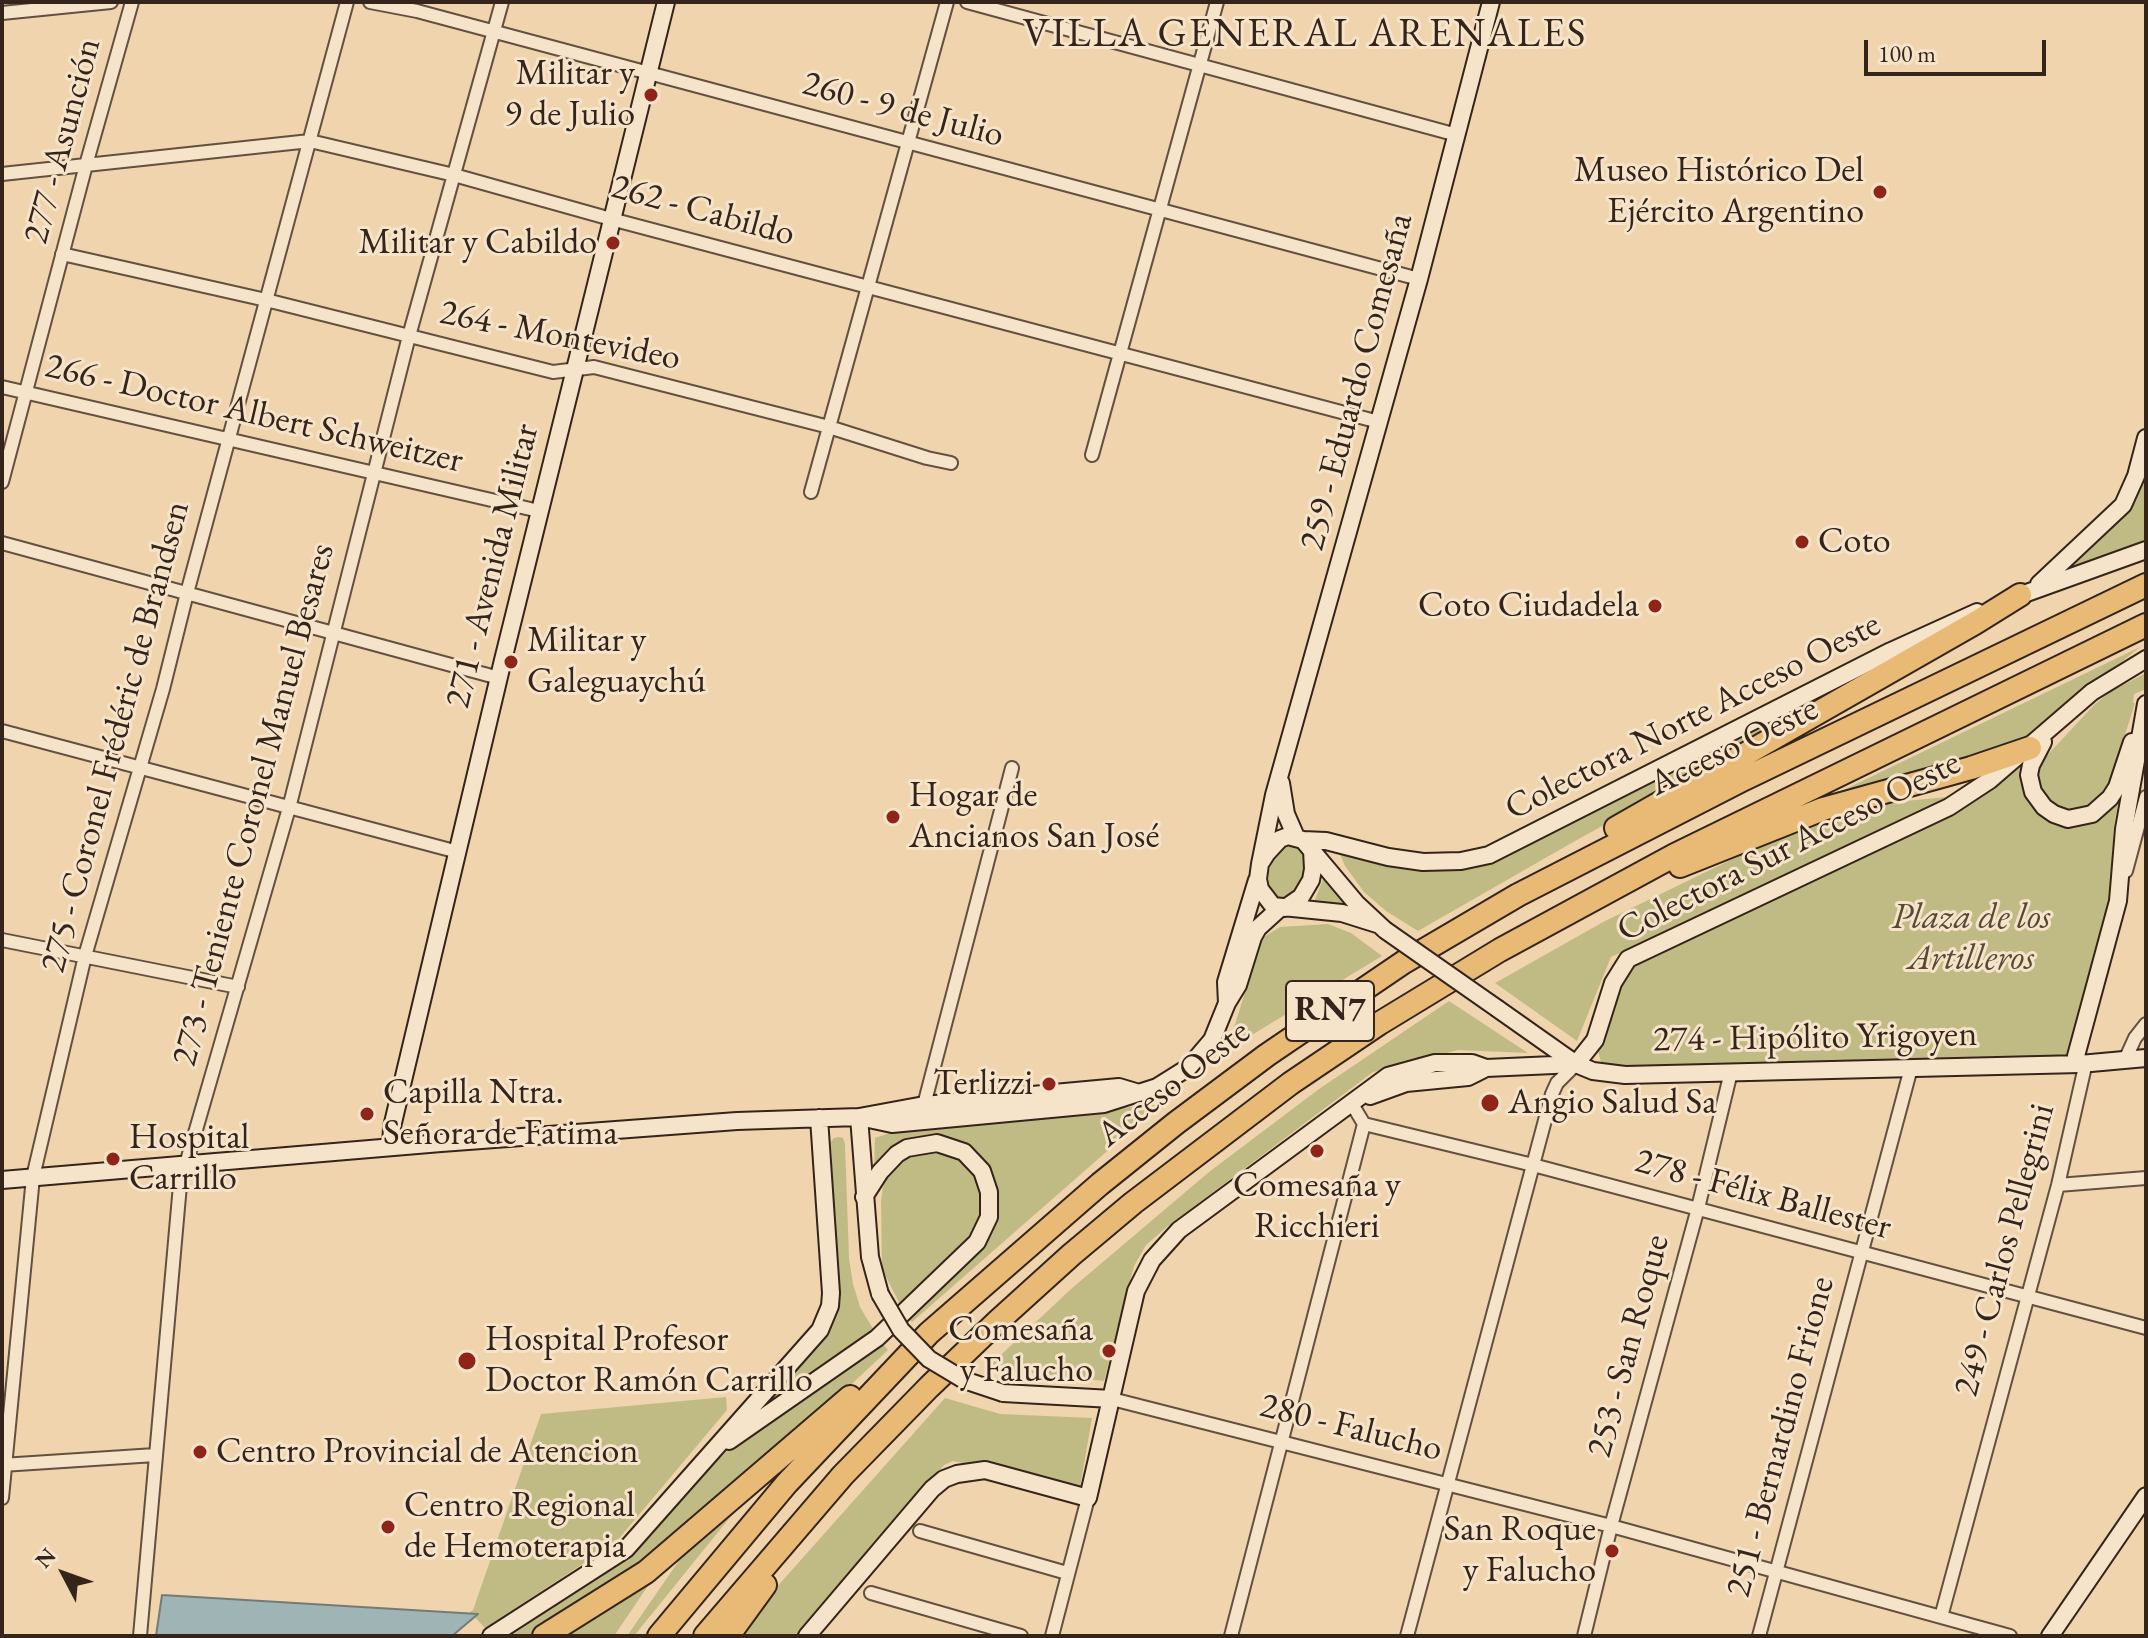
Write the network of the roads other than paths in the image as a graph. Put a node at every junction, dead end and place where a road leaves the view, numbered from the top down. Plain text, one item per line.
1 (111, 2) edge
2 (132, 2) edge
3 (347, 2) edge
4 (370, 2) edge
5 (502, 2) edge
6 (666, 2) edge
7 (947, 2) edge
8 (967, 2) edge
9 (1217, 2) edge
10 (1491, 2) edge
11 (2, 13) edge
12 (494, 32) junction
13 (1200, 66) junction
14 (647, 73) junction
15 (1457, 135) junction
16 (310, 141) junction
17 (909, 142) junction
18 (86, 165) junction
19 (2, 174) edge
20 (454, 175) junction
21 (1160, 211) junction
22 (611, 219) junction
23 (62, 254) junction
24 (1419, 279) junction
25 (868, 285) junction
26 (266, 300) junction
27 (409, 336) junction
28 (1120, 352) junction
29 (573, 370) junction
30 (2, 387) edge
31 (26, 393) junction
32 (1379, 422) junction
33 (829, 427) junction
34 (228, 437) junction
35 (2145, 450) edge
36 (1092, 455) dead end
37 (951, 463) dead end
38 (374, 470) junction
39 (2, 482) edge
40 (811, 492) dead end
41 (539, 511) junction
42 (2, 543) edge
43 (2146, 550) edge
44 (2146, 585) edge
45 (187, 593) junction
46 (2026, 593) junction
47 (2146, 625) edge
48 (332, 633) junction
49 (2146, 659) edge
50 (499, 678) junction
51 (2146, 702) edge
52 (2055, 724) junction
53 (2, 731) edge
54 (2030, 748) junction
55 (1012, 768) dead end
56 (142, 769) junction
57 (1280, 778) junction
58 (2146, 797) edge
59 (289, 808) junction
60 (1304, 842) junction
61 (458, 852) junction
62 (1259, 872) junction
63 (1518, 895) junction
64 (2118, 901) junction
65 (1585, 903) junction
66 (1283, 908) junction
67 (1381, 927) junction
68 (2, 940) edge
69 (85, 956) junction
70 (238, 987) junction
71 (1227, 1003) junction
72 (2146, 1024) edge
73 (2146, 1058) edge
74 (2125, 1060) junction
75 (1576, 1064) junction
76 (2080, 1064) junction
77 (1911, 1068) junction
78 (1731, 1072) junction
79 (1139, 1093) junction
80 (1356, 1101) junction
81 (924, 1105) junction
82 (859, 1117) junction
83 (819, 1118) junction
84 (1364, 1124) junction
85 (391, 1147) junction
86 (186, 1164) junction
87 (1533, 1165) junction
88 (33, 1177) junction
89 (2146, 1178) edge
90 (2, 1180) edge
91 (2058, 1185) junction
92 (864, 1197) junction
93 (1698, 1208) junction
94 (1861, 1253) junction
95 (2026, 1297) junction
96 (2146, 1328) edge
97 (929, 1333) junction
98 (1112, 1399) junction
99 (1280, 1444) junction
100 (155, 1455) junction
101 (704, 1458) junction
102 (4, 1464) edge
103 (843, 1475) junction
104 (1448, 1485) junction
105 (2146, 1496) edge
106 (2, 1498) edge
107 (1088, 1498) junction
108 (1611, 1526) junction
109 (920, 1531) dead end
110 (1776, 1572) junction
111 (1067, 1573) junction
112 (871, 1593) dead end
113 (1941, 1617) junction
114 (140, 1636) edge
115 (491, 1636) edge
116 (544, 1636) edge
117 (659, 1636) edge
118 (705, 1636) edge
119 (728, 1636) edge
120 (807, 1636) edge
121 (1021, 1636) edge
122 (1052, 1636) edge
123 (1231, 1636) edge
124 (1407, 1636) edge
125 (1584, 1636) edge
126 (1759, 1636) edge
127 (2010, 1636) edge
128 (2050, 1636) edge

1 - 11 street
2 - 18 street, 277 - Asunción
3 - 16 street, 275 - Coronel Frédéric de Brandsen
4 - 12 street, 260 - 9 de Julio
5 - 12 street, 273 - Teniente Coronel Manuel Besares
6 - 14 street, 271 - Avenida Militar
7 - 17 street
8 - 13 street
9 - 13 street
10 - 15 street, 259 - Eduardo Comesaña
12 - 14 street, 260 - 9 de Julio
12 - 20 street, 273 - Teniente Coronel Manuel Besares
13 - 15 street
13 - 21 street
14 - 17 street, 260 - 9 de Julio
14 - 22 street, 271 - Avenida Militar
15 - 24 street, 259 - Eduardo Comesaña
16 - 18 street, 262 - Cabildo
16 - 20 street, 262 - Cabildo
16 - 26 street, 275 - Coronel Frédéric de Brandsen
17 - 21 street, 260 - 9 de Julio
17 - 25 street
18 - 19 street, 262 - Cabildo
18 - 23 street, 277 - Asunción
20 - 22 street, 262 - Cabildo
20 - 27 street, 273 - Teniente Coronel Manuel Besares
21 - 24 street, 260 - 9 de Julio
21 - 28 street
22 - 25 street, 262 - Cabildo
22 - 29 street, 271 - Avenida Militar
23 - 26 street, 264 - Montevideo
23 - 31 street, 277 - Asunción
24 - 32 street, 259 - Eduardo Comesaña
25 - 28 street, 262 - Cabildo
25 - 33 street
26 - 27 street, 264 - Montevideo
26 - 34 street, 275 - Coronel Frédéric de Brandsen
27 - 29 street, 264 - Montevideo
27 - 38 street, 273 - Teniente Coronel Manuel Besares
28 - 32 street, 262 - Cabildo
28 - 36 street
29 - 33 street, 264 - Montevideo
29 - 41 street, 271 - Avenida Militar
30 - 31 street, 266 - Doctor Albert Schweitzer
31 - 34 street, 266 - Doctor Albert Schweitzer
31 - 39 street, 277 - Asunción
32 - 57 street, 259 - Eduardo Comesaña
33 - 37 street, 264 - Montevideo
33 - 40 street
34 - 38 street, 266 - Doctor Albert Schweitzer
34 - 45 street, 275 - Coronel Frédéric de Brandsen
35 - 46 street
38 - 41 street, 266 - Doctor Albert Schweitzer
38 - 48 street, 273 - Teniente Coronel Manuel Besares
41 - 50 street, 271 - Avenida Militar
42 - 45 street
43 - 46 street, Colectora Norte Acceso Oeste
44 - 63 highway, Acceso Oeste / RN7
45 - 48 street
45 - 56 street, 275 - Coronel Frédéric de Brandsen
46 - 60 street, Colectora Norte Acceso Oeste
46 - 63 highway
47 - 65 highway, Acceso Oeste / RN7
48 - 50 street
48 - 59 street, 273 - Teniente Coronel Manuel Besares
49 - 52 street, Colectora Sur Acceso Oeste
50 - 61 street, 271 - Avenida Militar
51 - 52 street
51 - 64 street, 249 - Carlos Pellegrini
52 - 54 street, Colectora Sur Acceso Oeste
53 - 56 street
54 - 65 highway
54 - 75 street, Colectora Sur Acceso Oeste
55 - 81 street
56 - 59 street
56 - 69 street, 275 - Coronel Frédéric de Brandsen
57 - 60 street, 259 - Eduardo Comesaña
57 - 62 street, 259 - Eduardo Comesaña
58 - 64 street, 249 - Carlos Pellegrini
59 - 61 street
59 - 70 street, 273 - Teniente Coronel Manuel Besares
60 - 62 street
60 - 66 street
60 - 67 street
61 - 85 street, 271 - Avenida Militar
62 - 66 street
62 - 71 street, 259 - Eduardo Comesaña
63 - 97 highway, Acceso Oeste / RN7
64 - 76 street, 249 - Carlos Pellegrini
65 - 103 highway, Acceso Oeste / RN7
66 - 67 street
66 - 71 street, 259 - Eduardo Comesaña
67 - 75 street, bridge
68 - 69 street
69 - 70 street
69 - 88 street, 275 - Coronel Frédéric de Brandsen
70 - 86 street, 273 - Teniente Coronel Manuel Besares
71 - 79 street, 259 - Eduardo Comesaña
72 - 74 street
73 - 74 street, 274 - Hipólito Yrigoyen
74 - 76 street, 274 - Hipólito Yrigoyen
75 - 78 street, 274 - Hipólito Yrigoyen
75 - 80 street, 274 - Hipólito Yrigoyen
75 - 87 street
76 - 77 street, 274 - Hipólito Yrigoyen
76 - 91 street, 249 - Carlos Pellegrini
77 - 78 street, 274 - Hipólito Yrigoyen
77 - 94 street, 251 - Bernardino Frione
78 - 93 street, 253 - San Roque
79 - 81 street
79 - 82 street
80 - 84 street
80 - 98 street
81 - 82 street
82 - 83 street
82 - 92 street, 280 - Falucho
83 - 85 street
83 - 101 street
84 - 87 street, 278 - Félix Ballester
84 - 99 street
85 - 86 street
86 - 88 street
86 - 100 street, 273 - Teniente Coronel Manuel Besares
87 - 93 street, 278 - Félix Ballester
87 - 104 street
88 - 90 street
88 - 102 street, 275 - Coronel Frédéric de Brandsen
89 - 91 street
91 - 95 street, 249 - Carlos Pellegrini
92 - 98 street, 280 - Falucho, bridge
92 - 101 street
93 - 94 street, 278 - Félix Ballester
93 - 108 street, 253 - San Roque
94 - 95 street, 278 - Félix Ballester
94 - 110 street, 251 - Bernardino Frione
95 - 96 street, 278 - Félix Ballester
95 - 113 street, 249 - Carlos Pellegrini
97 - 116 highway
97 - 117 highway, Acceso Oeste / RN7
98 - 99 street, 280 - Falucho
98 - 107 street
99 - 104 street, 280 - Falucho
99 - 123 street
100 - 102 street
100 - 114 street, 273 - Teniente Coronel Manuel Besares
101 - 115 street
102 - 106 street, 275 - Coronel Frédéric de Brandsen
103 - 118 highway, Acceso Oeste / RN7
103 - 119 highway
104 - 108 street, 280 - Falucho
104 - 124 street
105 - 128 street
107 - 111 street
107 - 120 street
108 - 110 street, 280 - Falucho
108 - 125 street, 253 - San Roque
109 - 111 street
110 - 113 street, 280 - Falucho
110 - 126 street, 251 - Bernardino Frione
111 - 122 street
112 - 121 street
113 - 127 street, 280 - Falucho

